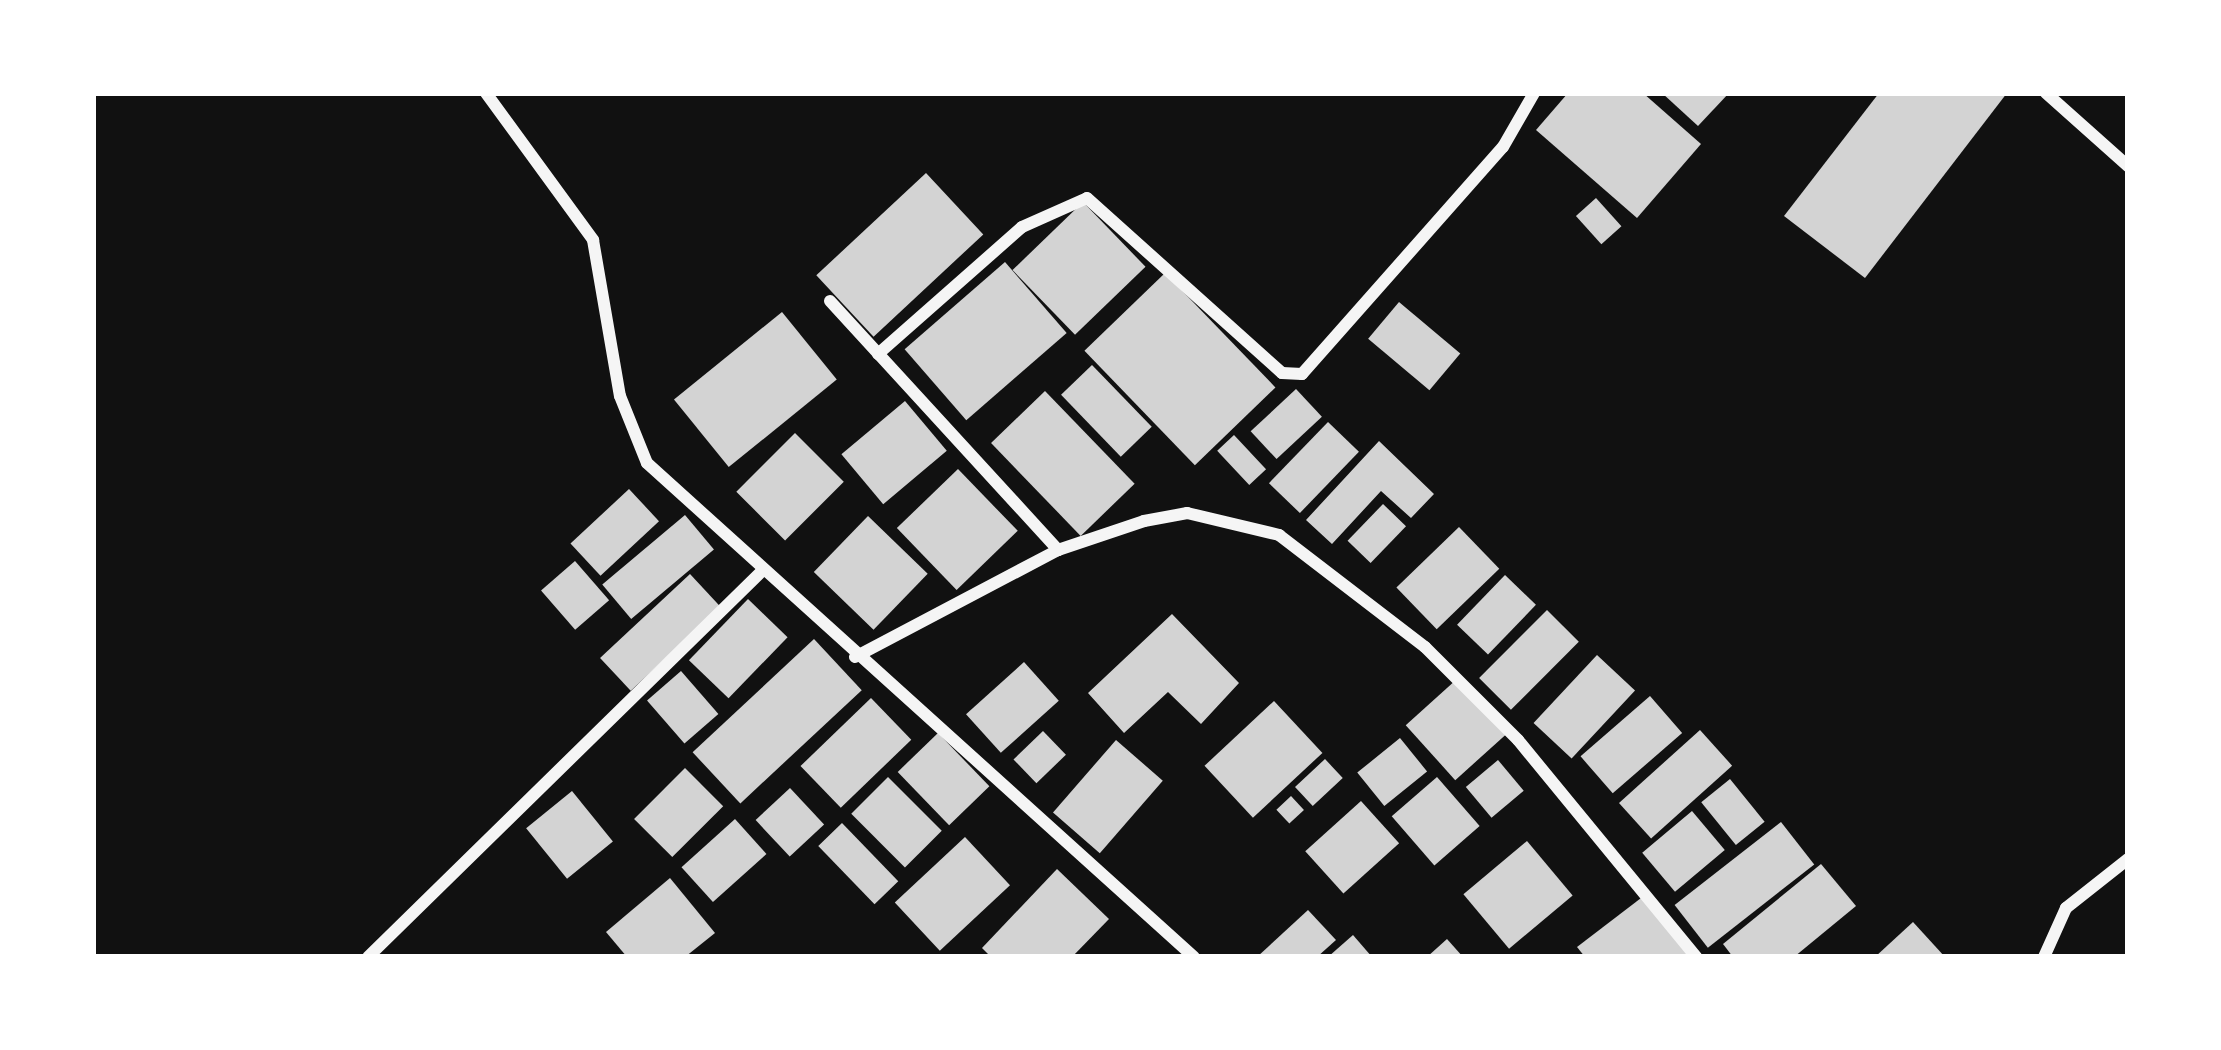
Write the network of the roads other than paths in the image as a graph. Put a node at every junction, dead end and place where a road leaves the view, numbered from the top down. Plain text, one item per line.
1 (486, 93) edge
2 (1534, 93) edge
3 (2046, 93) edge
4 (2128, 166) edge
5 (830, 301) dead end
6 (878, 354) junction
7 (1058, 550) junction
8 (760, 573) junction
9 (855, 657) junction
10 (2128, 859) edge
11 (368, 957) edge
12 (1194, 957) edge
13 (1696, 957) edge
14 (2044, 957) edge

1 - 8 street
2 - 6 street
3 - 4 street
5 - 6 street
6 - 7 street
7 - 9 street
7 - 13 street
8 - 9 street
8 - 11 street
9 - 12 street
10 - 14 street

